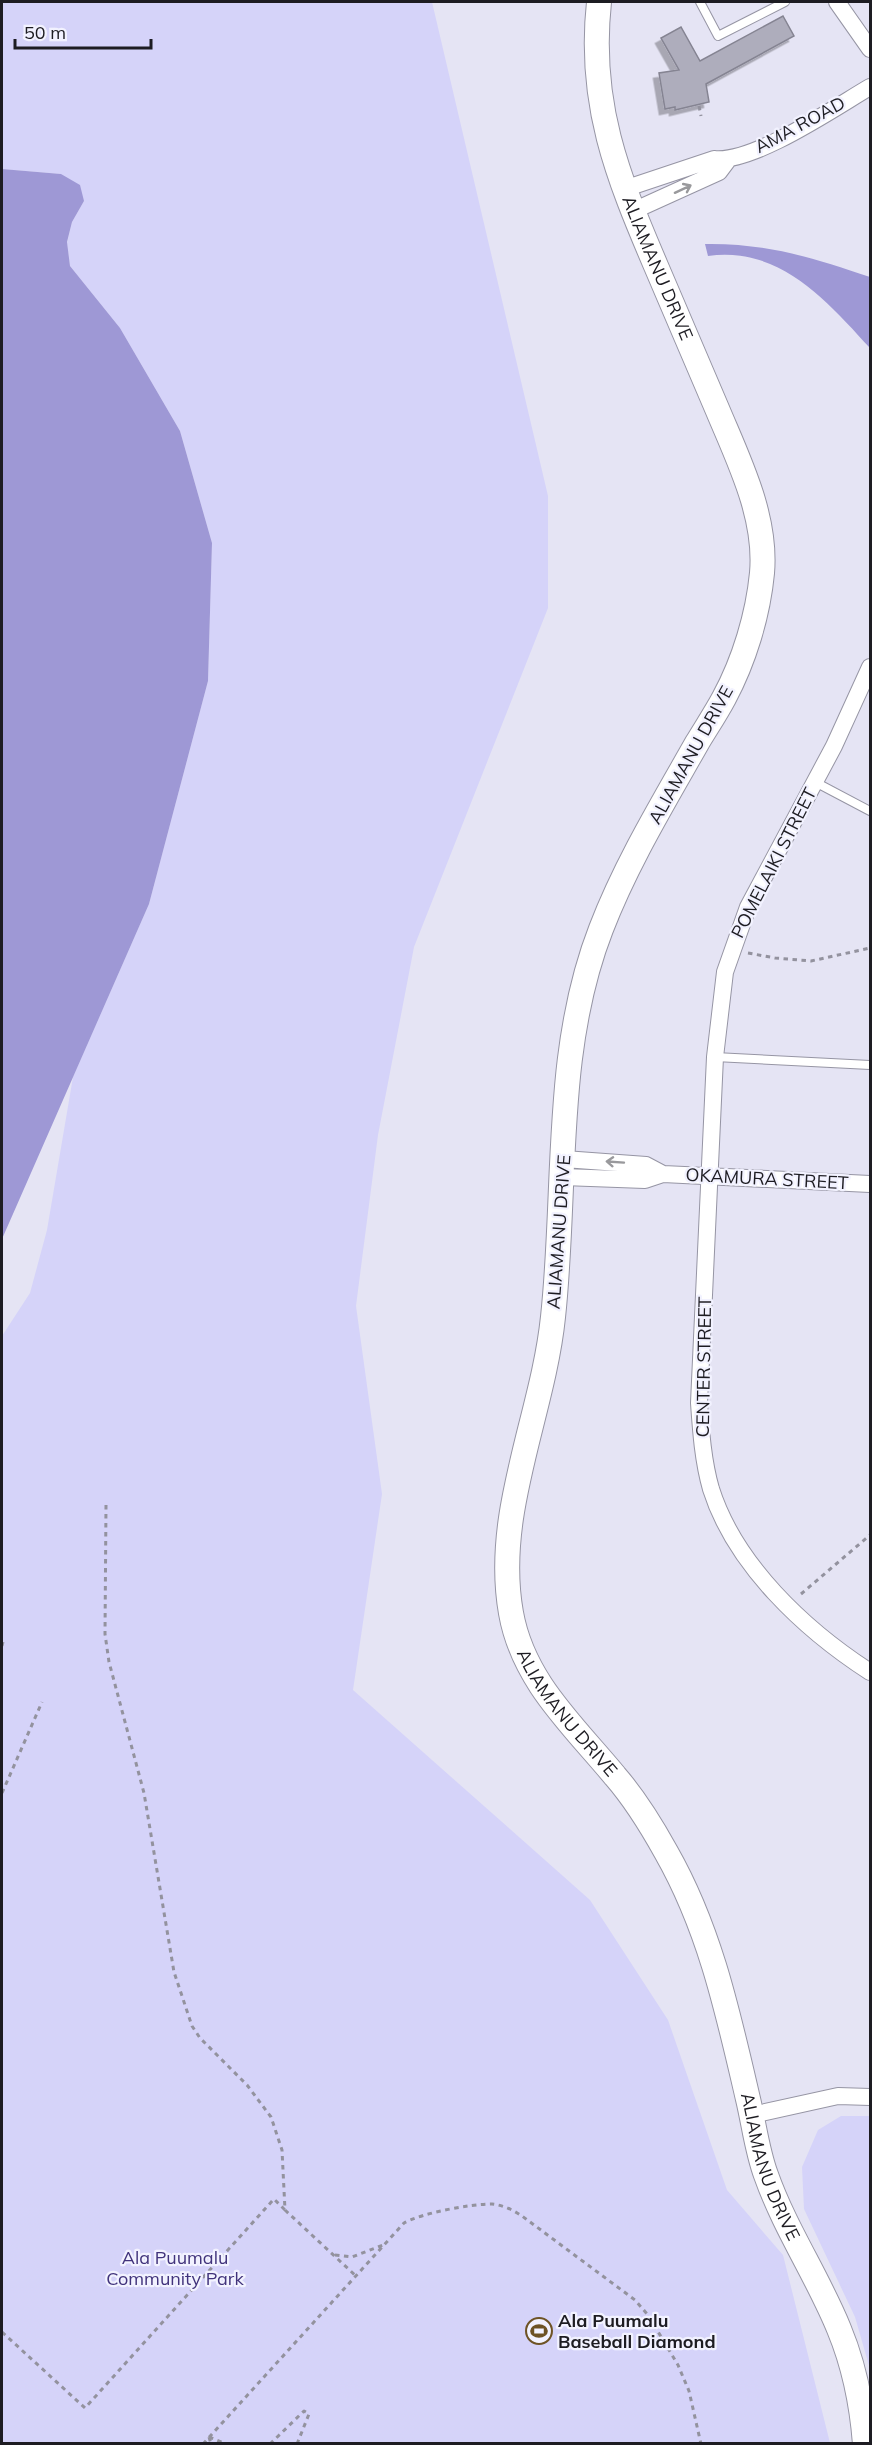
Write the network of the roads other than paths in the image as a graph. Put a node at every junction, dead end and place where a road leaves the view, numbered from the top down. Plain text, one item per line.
1 (599, 2) edge
2 (700, 2) edge
3 (784, 2) edge
4 (837, 2) edge
5 (870, 49) edge
6 (870, 87) edge
7 (728, 160) junction
8 (628, 200) junction
9 (870, 667) edge
10 (815, 782) junction
11 (870, 811) edge
12 (715, 1057) junction
13 (870, 1065) edge
14 (563, 1168) junction
15 (711, 1177) junction
16 (870, 1184) edge
17 (870, 1672) edge
18 (870, 2097) edge
19 (752, 2115) junction
20 (865, 2444) edge

1 - 8 street, ALIAMANU DRIVE
2 - 3 lane
4 - 5 street
6 - 7 street, AMA ROAD
7 - 8 street, AMA ROAD
8 -> 7 street, AMA ROAD
8 - 14 street, ALIAMANU DRIVE
9 - 10 street, POMELAIKI STREET
10 - 11 lane
10 - 12 street, POMELAIKI STREET
12 - 13 lane
12 - 15 street, POMELAIKI STREET
14 - 15 street, OKAMURA STREET
14 - 19 street, ALIAMANU DRIVE
15 - 16 street, OKAMURA STREET
15 - 17 street, CENTER STREET
18 - 19 street
19 - 20 street, ALIAMANU DRIVE

